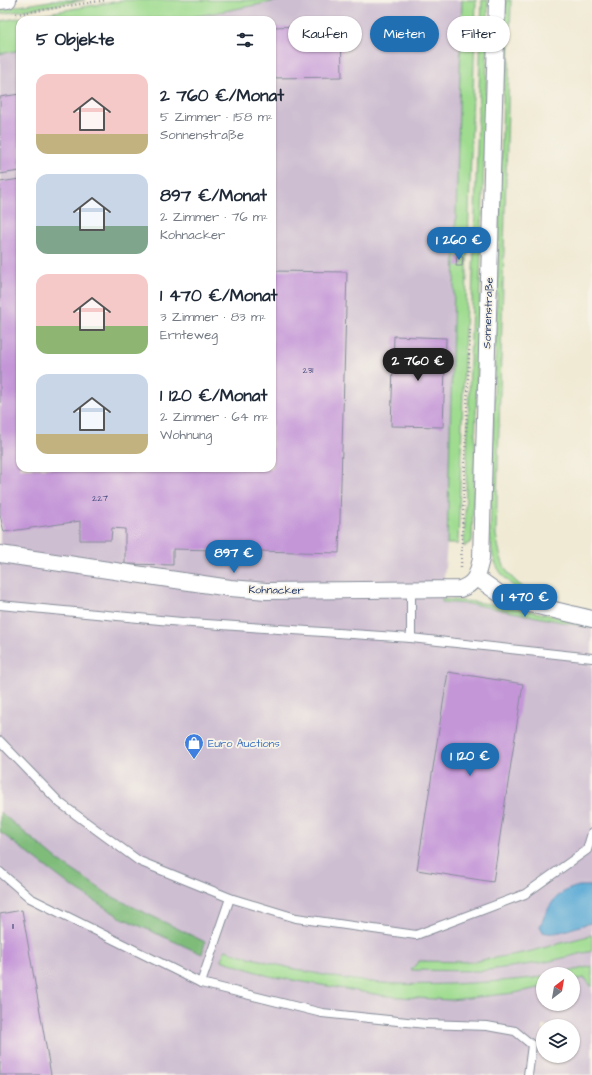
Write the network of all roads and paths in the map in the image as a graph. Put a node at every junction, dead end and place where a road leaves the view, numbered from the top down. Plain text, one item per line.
1 (8, 0) edge
2 (106, 0) edge
3 (497, 0) edge
4 (0, 1) edge
5 (15, 15) dead end
6 (0, 554) edge
7 (476, 576) junction
8 (412, 590) junction
9 (0, 605) edge
10 (592, 618) edge
11 (411, 638) junction
12 (592, 658) edge
13 (0, 741) edge
14 (592, 833) edge
15 (0, 872) edge
16 (230, 898) junction
17 (200, 983) junction
18 (528, 1075) edge

1 - 4 street
2 - 5 path
3 - 7 street, Sonnenstraße
6 - 8 street, Kohnacker
7 - 8 street, Kohnacker
7 - 10 street
8 - 11 lane
9 - 11 lane
11 - 12 lane
13 - 16 lane
14 - 16 lane
15 - 17 lane
16 - 17 lane
17 - 18 lane

